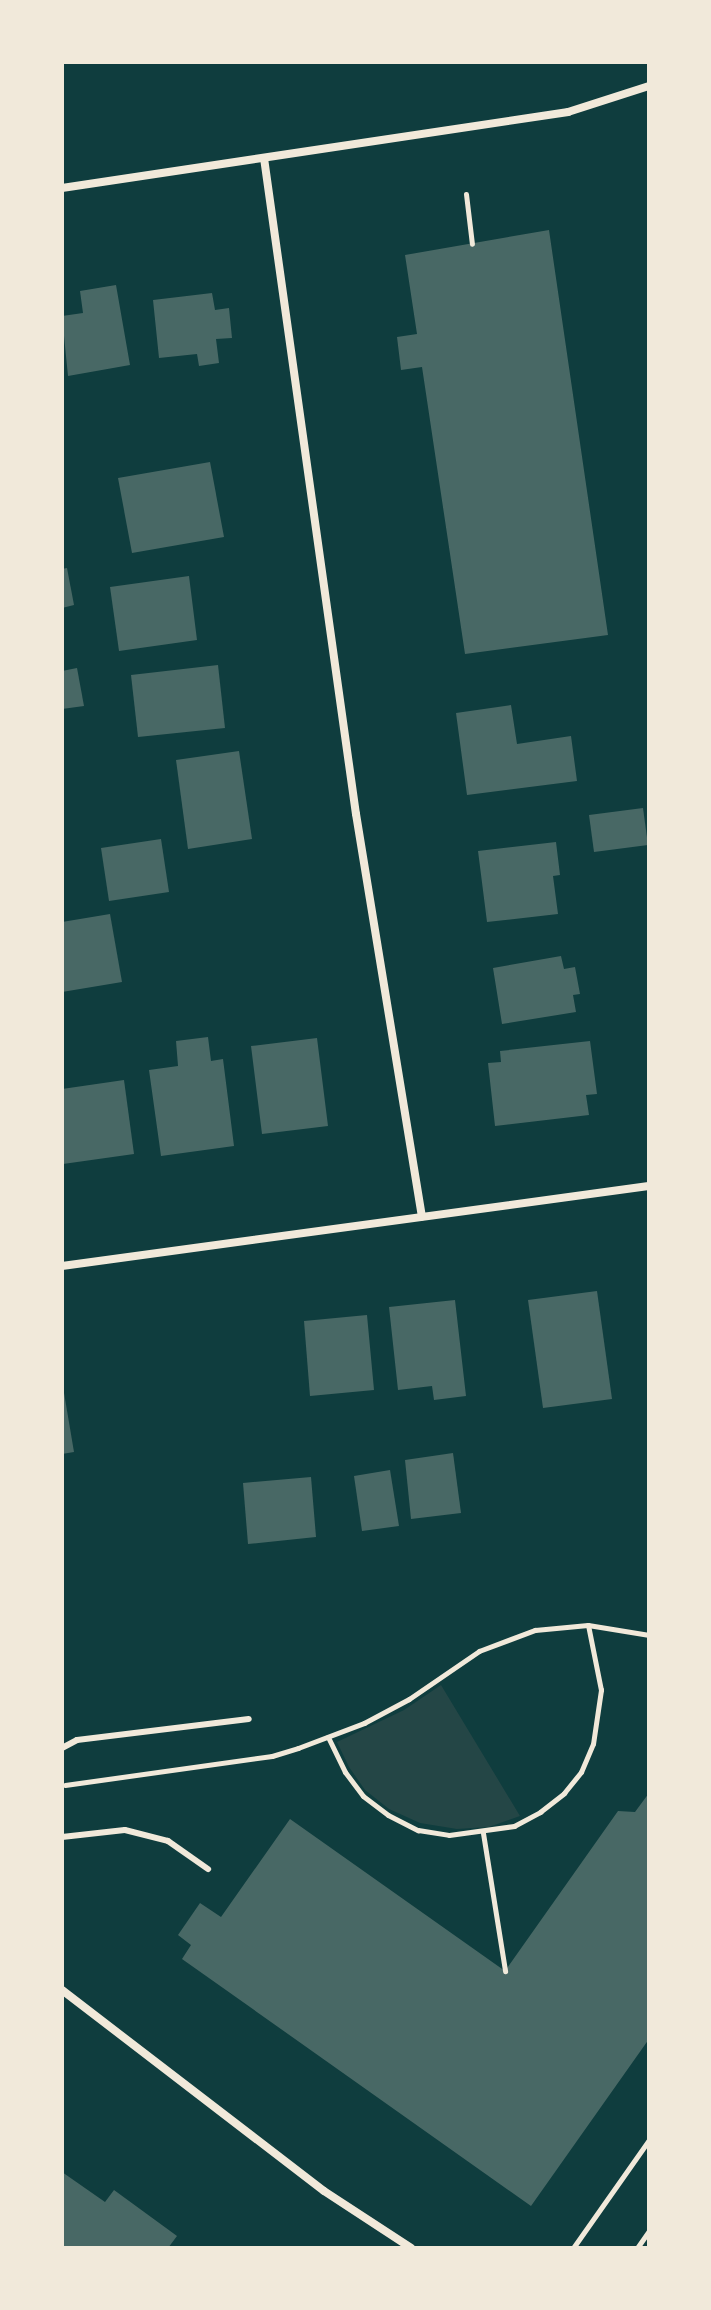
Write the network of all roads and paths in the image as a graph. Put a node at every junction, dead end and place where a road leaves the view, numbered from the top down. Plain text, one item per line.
1 (649, 86) edge
2 (264, 158) junction
3 (62, 188) edge
4 (466, 194) dead end
5 (472, 244) dead end
6 (649, 1186) edge
7 (422, 1217) junction
8 (62, 1266) edge
9 (588, 1625) junction
10 (649, 1635) edge
11 (249, 1719) dead end
12 (328, 1737) junction
13 (62, 1748) edge
14 (65, 1785) dead end
15 (483, 1833) junction
16 (62, 1837) edge
17 (208, 1869) dead end
18 (505, 1971) dead end
19 (62, 1990) edge
20 (649, 2140) edge
21 (649, 2231) edge
22 (411, 2248) edge
23 (573, 2248) edge
24 (637, 2248) edge

1 - 2 street
2 - 3 street
2 - 7 street
4 - 5 path
6 - 7 street
7 - 8 street
9 - 10 path
9 - 12 path
9 - 15 path
11 - 13 lane
12 - 14 path
12 - 15 path
15 - 18 path
16 - 17 lane
19 - 22 street
20 - 23 path
21 - 24 path

